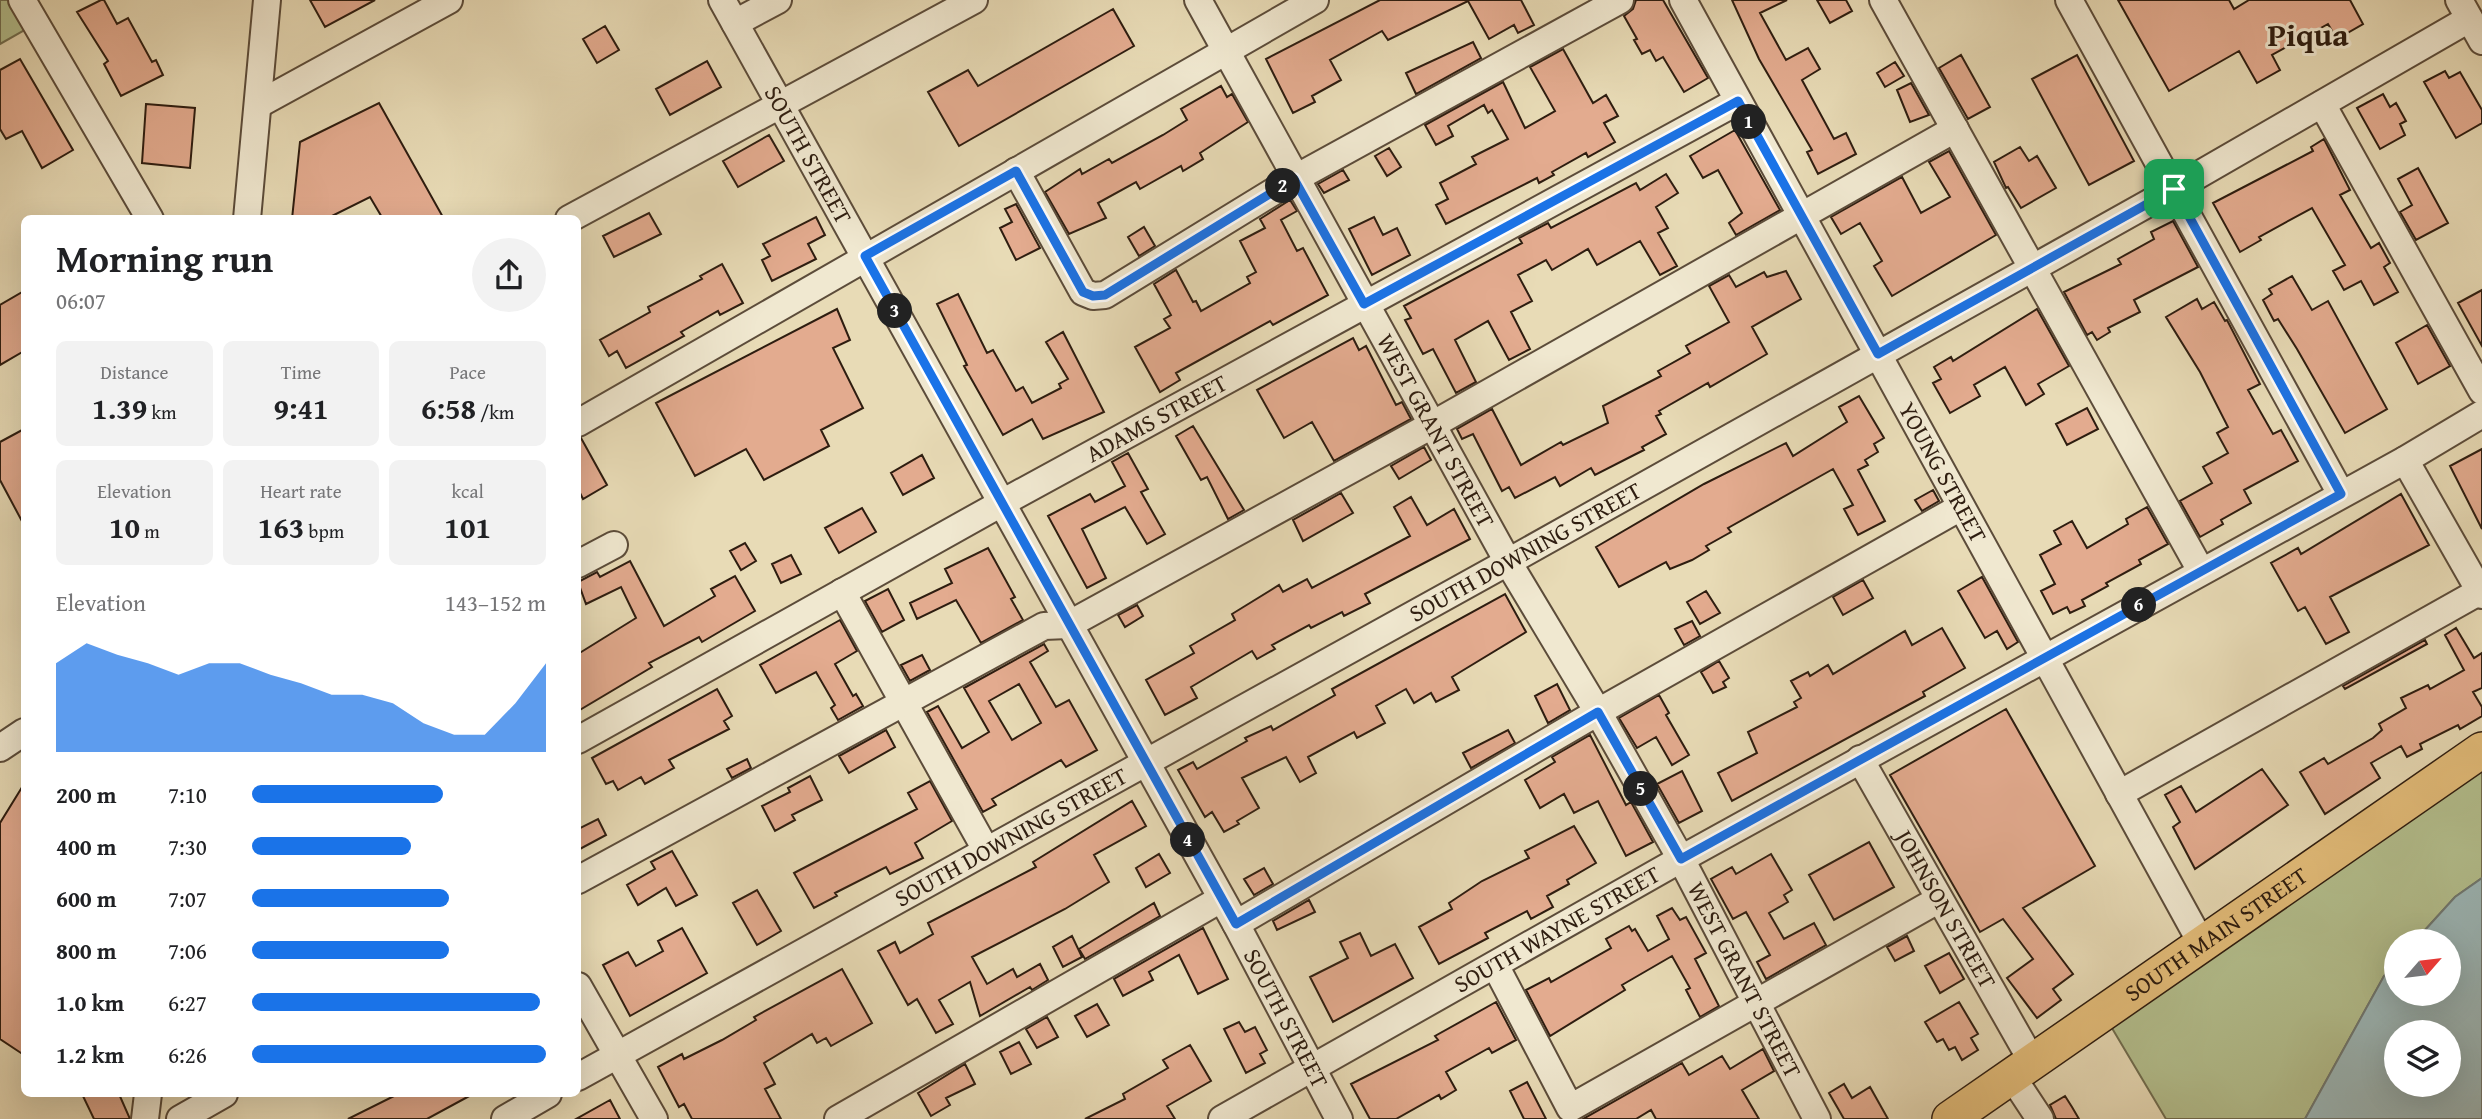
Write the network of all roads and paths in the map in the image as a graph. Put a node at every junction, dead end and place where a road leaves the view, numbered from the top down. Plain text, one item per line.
1 (22, 0) edge
2 (267, 0) edge
3 (449, 0) edge
4 (722, 0) edge
5 (778, 0) edge
6 (974, 0) edge
7 (1198, 0) edge
8 (1315, 0) edge
9 (1620, 0) edge
10 (1683, 0) edge
11 (1882, 0) edge
12 (2069, 0) edge
13 (2470, 20) edge
14 (736, 23) junction
15 (1226, 52) junction
16 (1738, 101) junction
17 (259, 104) junction
18 (781, 104) junction
19 (2322, 104) junction
20 (1955, 129) junction
21 (1016, 171) junction
22 (1294, 179) junction
23 (2174, 189) junction
24 (148, 215) edge
25 (247, 215) edge
26 (576, 215) edge
27 (1801, 216) junction
28 (865, 256) junction
29 (2032, 267) junction
30 (1364, 304) junction
31 (1878, 354) junction
32 (2482, 391) edge
33 (2482, 414) edge
34 (581, 421) edge
35 (1432, 425) junction
36 (2405, 460) junction
37 (2341, 494) junction
38 (1000, 504) junction
39 (1961, 507) junction
40 (614, 545) dead end
41 (581, 562) edge
42 (1508, 562) junction
43 (2202, 571) junction
44 (842, 592) junction
45 (2481, 592) edge
46 (1068, 625) junction
47 (2044, 658) junction
48 (903, 703) junction
49 (1598, 712) junction
50 (21, 734) edge
51 (581, 738) edge
52 (0, 748) edge
53 (2482, 750) edge
54 (1860, 759) junction
55 (1144, 762) junction
56 (2119, 794) junction
57 (986, 850) junction
58 (1681, 859) junction
59 (581, 878) edge
60 (1222, 899) junction
61 (1938, 900) junction
62 (1236, 924) junction
63 (2203, 946) junction
64 (1495, 965) junction
65 (581, 991) edge
66 (1756, 1003) junction
67 (617, 1054) junction
68 (2022, 1068) junction
69 (1310, 1069) junction
70 (581, 1075) edge
71 (148, 1097) edge
72 (219, 1097) edge
73 (543, 1097) edge
74 (145, 1119) edge
75 (180, 1119) edge
76 (505, 1119) edge
77 (654, 1119) edge
78 (838, 1119) edge
79 (1222, 1119) edge
80 (1339, 1119) edge
81 (1817, 1119) edge
82 (1950, 1119) edge
83 (2040, 1119) edge

1 - 24 street
2 - 17 street
3 - 17 street
4 - 14 street, SOUTH STREET
5 - 14 street
6 - 18 street
7 - 15 street, WEST GRANT STREET
8 - 15 street
9 - 22 street
10 - 16 street, YOUNG STREET
11 - 20 street
12 - 23 street
13 - 19 street, SOUTH DOWNING STREET
14 - 18 street, SOUTH STREET
15 - 21 street
15 - 22 street, WEST GRANT STREET
16 - 27 street, YOUNG STREET
16 - 30 street, ADAMS STREET
17 - 25 street
18 - 26 street
18 - 28 street, SOUTH STREET
19 - 23 street, SOUTH DOWNING STREET
19 - 32 street
20 - 27 street
20 - 29 street
21 - 22 street
21 - 28 street
22 - 30 street, WEST GRANT STREET
23 - 29 street, SOUTH DOWNING STREET
23 - 37 street
27 - 31 street, YOUNG STREET
27 - 35 street
28 - 34 street
28 - 38 street, SOUTH STREET
29 - 31 street, SOUTH DOWNING STREET
29 - 43 street
30 - 35 street, WEST GRANT STREET
30 - 38 street, ADAMS STREET
31 - 39 street, YOUNG STREET
31 - 42 street, SOUTH DOWNING STREET
33 - 36 street, SOUTH WAYNE STREET
35 - 42 street, WEST GRANT STREET
35 - 46 street
36 - 37 street, SOUTH WAYNE STREET
36 - 45 street
37 - 43 street, SOUTH WAYNE STREET
38 - 44 street, ADAMS STREET
38 - 46 street, SOUTH STREET
39 - 47 street, YOUNG STREET
39 - 49 street
40 - 41 street
42 - 49 street, WEST GRANT STREET
42 - 55 street, SOUTH DOWNING STREET
43 - 47 street, SOUTH WAYNE STREET
44 - 48 street
44 - 51 street, ADAMS STREET
45 - 56 street
46 - 48 street
46 - 55 street, SOUTH STREET
47 - 54 street, SOUTH WAYNE STREET
47 - 56 street, YOUNG STREET
48 - 57 street
48 - 59 street
49 - 58 street, WEST GRANT STREET
49 - 62 street
50 - 52 street
53 - 63 main road, SOUTH MAIN STREET
54 - 58 street, SOUTH WAYNE STREET
54 - 61 street, JOHNSON STREET
55 - 57 street, SOUTH DOWNING STREET
55 - 60 street, SOUTH STREET
56 - 63 street, YOUNG STREET
57 - 67 street, SOUTH DOWNING STREET
58 - 64 street, SOUTH WAYNE STREET
58 - 66 street, WEST GRANT STREET
60 - 62 street, SOUTH STREET
60 - 78 street
61 - 66 street
61 - 68 street, JOHNSON STREET
62 - 69 street, SOUTH STREET
63 - 68 main road, SOUTH MAIN STREET
64 - 66 street
64 - 69 street, SOUTH WAYNE STREET
65 - 67 street
66 - 81 street, WEST GRANT STREET
67 - 70 street, SOUTH DOWNING STREET
67 - 77 street
68 - 82 main road, SOUTH MAIN STREET
68 - 83 street, JOHNSON STREET
69 - 79 street, SOUTH WAYNE STREET
69 - 80 street, SOUTH STREET
71 - 74 street
72 - 75 street
73 - 76 street

